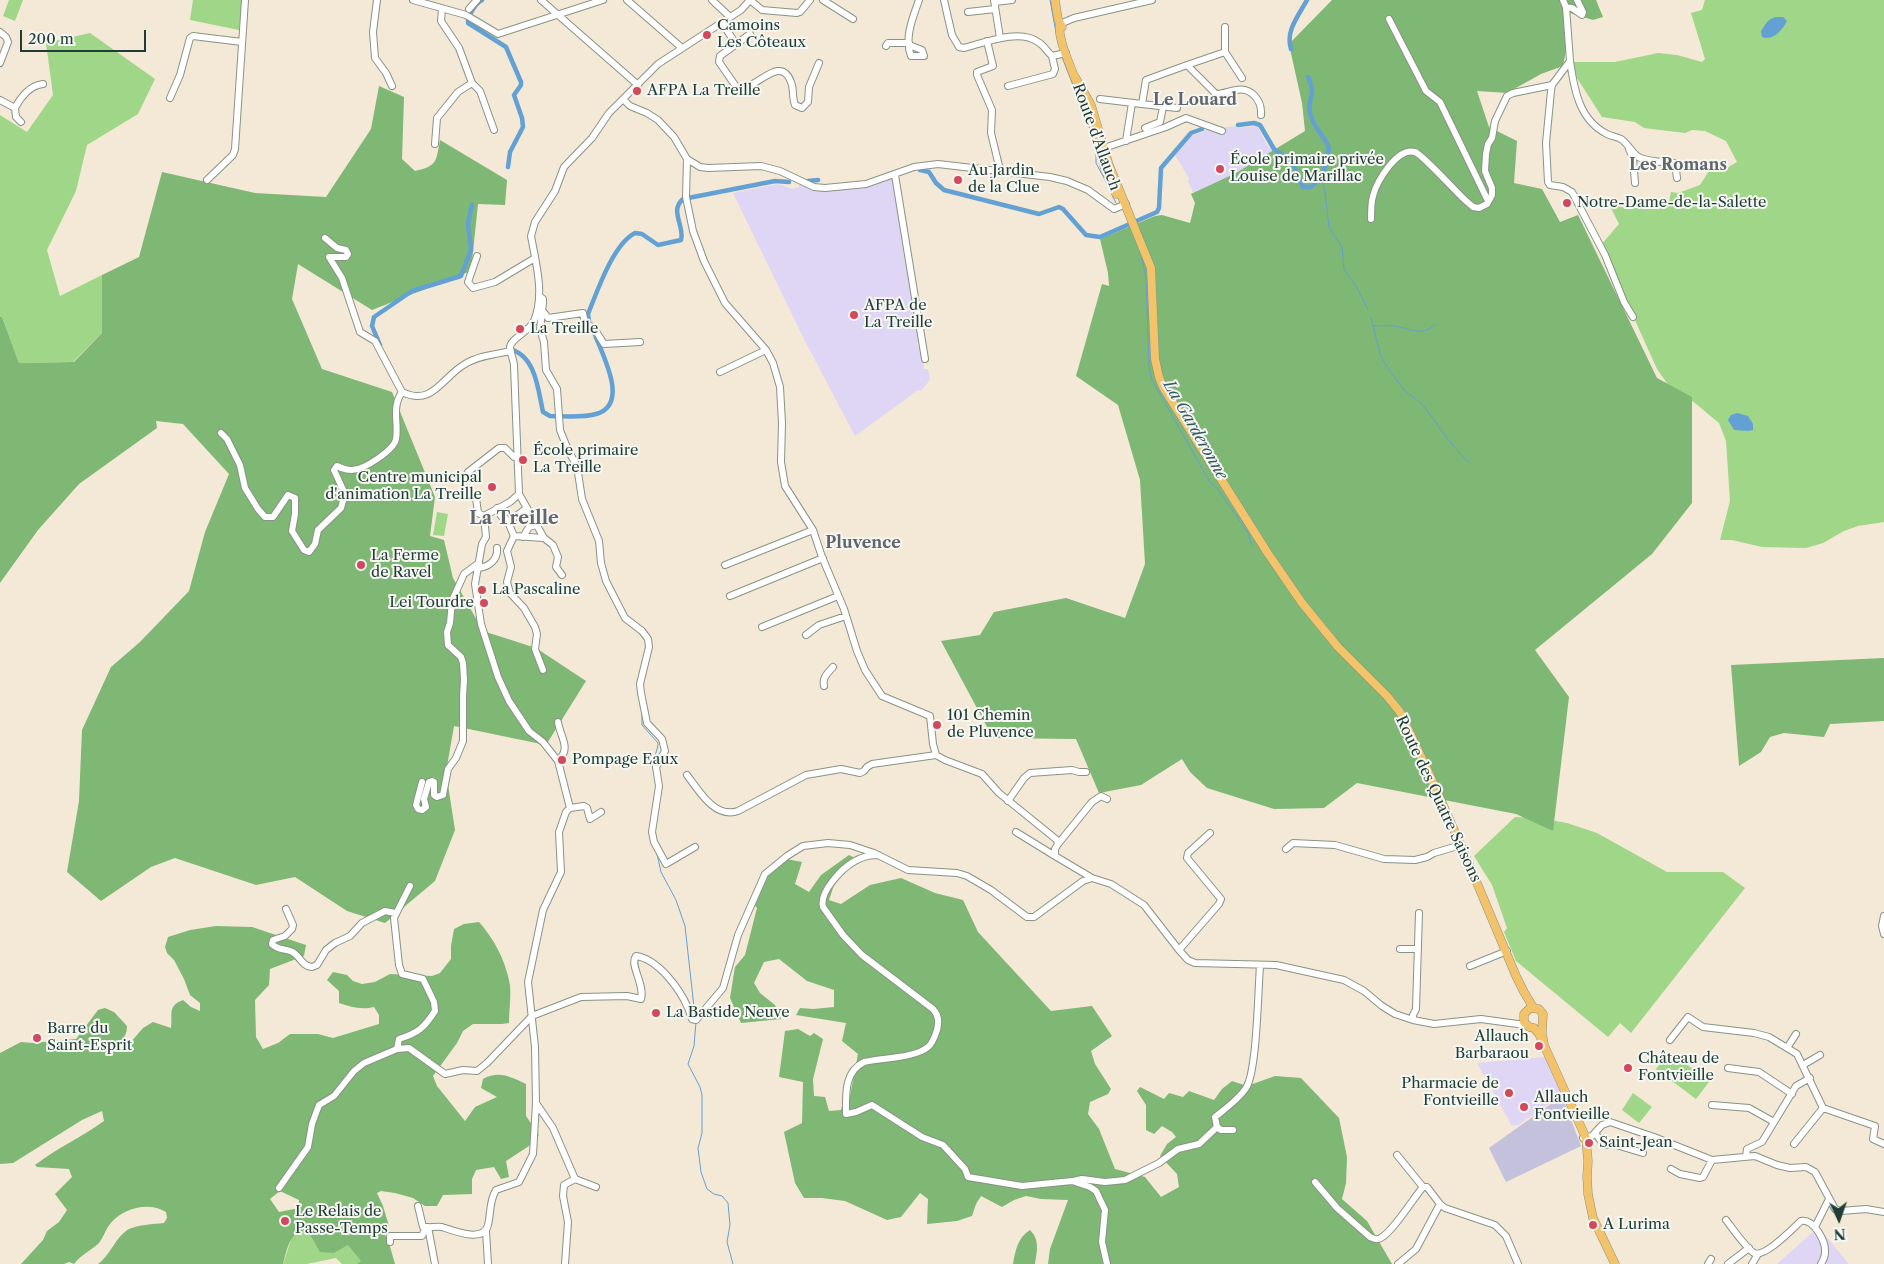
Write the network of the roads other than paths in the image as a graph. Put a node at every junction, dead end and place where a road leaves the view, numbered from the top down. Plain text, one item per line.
1 (245, 0) edge
2 (377, 0) edge
3 (413, 0) edge
4 (476, 0) edge
5 (541, 0) edge
6 (602, 0) edge
7 (627, 0) edge
8 (712, 0) edge
9 (750, 0) edge
10 (810, 0) edge
11 (823, 0) edge
12 (919, 0) edge
13 (944, 0) edge
14 (1012, 0) edge
15 (1055, 0) edge
16 (1152, 0) edge
17 (1564, 0) edge
18 (1577, 0) edge
19 (995, 4) edge
20 (1566, 7) junction
21 (442, 9) junction
22 (968, 12) dead end
23 (469, 14) junction
24 (557, 15) junction
25 (730, 17) junction
26 (1389, 19) dead end
27 (853, 20) dead end
28 (722, 23) junction
29 (1060, 24) junction
30 (1225, 26) dead end
31 (0, 32) edge
32 (750, 34) dead end
33 (1000, 38) junction
34 (987, 41) junction
35 (242, 42) junction
36 (736, 44) junction
37 (886, 46) dead end
38 (682, 48) junction
39 (1066, 52) junction
40 (1225, 52) junction
41 (1052, 56) junction
42 (1570, 61) junction
43 (0, 62) edge
44 (819, 63) dead end
45 (1187, 65) junction
46 (1242, 78) dead end
47 (472, 82) junction
48 (43, 84) dead end
49 (638, 84) junction
50 (1552, 85) junction
51 (392, 86) dead end
52 (1008, 86) dead end
53 (170, 98) dead end
54 (1100, 99) dead end
55 (0, 100) edge
56 (624, 100) junction
57 (1132, 103) junction
58 (1142, 104) junction
59 (1163, 107) junction
60 (15, 108) junction
61 (1177, 108) dead end
62 (1261, 115) dead end
63 (21, 122) dead end
64 (1145, 128) dead end
65 (494, 130) dead end
66 (1222, 131) dead end
67 (1622, 140) junction
68 (1126, 141) junction
69 (435, 144) dead end
70 (1102, 148) junction
71 (687, 159) junction
72 (1000, 170) junction
73 (894, 175) junction
74 (1677, 178) dead end
75 (207, 180) dead end
76 (1634, 183) dead end
77 (1488, 202) junction
78 (1124, 205) junction
79 (1371, 219) dead end
80 (324, 238) dead end
81 (477, 256) dead end
82 (535, 258) junction
83 (539, 296) junction
84 (542, 310) junction
85 (1633, 317) dead end
86 (640, 342) dead end
87 (511, 350) junction
88 (766, 350) junction
89 (925, 359) dead end
90 (720, 372) dead end
91 (402, 392) junction
92 (1173, 405) joint
93 (221, 433) dead end
94 (517, 458) junction
95 (468, 472) dead end
96 (519, 494) junction
97 (476, 498) dead end
98 (497, 508) junction
99 (527, 508) junction
100 (484, 516) junction
101 (508, 522) junction
102 (536, 525) junction
103 (813, 530) junction
104 (514, 536) junction
105 (523, 537) junction
106 (544, 538) junction
107 (496, 548) dead end
108 (823, 558) junction
109 (479, 565) junction
110 (725, 565) dead end
111 (562, 575) dead end
112 (730, 596) dead end
113 (838, 596) junction
114 (846, 616) junction
115 (762, 627) dead end
116 (806, 635) dead end
117 (833, 668) dead end
118 (543, 670) dead end
119 (824, 686) dead end
120 (558, 722) dead end
121 (936, 755) junction
122 (558, 760) junction
123 (1086, 772) dead end
124 (687, 775) dead end
125 (422, 782) dead end
126 (1107, 799) dead end
127 (1008, 801) junction
128 (570, 808) junction
129 (601, 812) dead end
130 (1016, 832) dead end
131 (1210, 833) dead end
132 (1058, 844) junction
133 (1461, 845) junction
134 (695, 847) dead end
135 (1286, 849) dead end
136 (879, 855) junction
137 (1055, 856) junction
138 (1092, 878) junction
139 (410, 886) dead end
140 (286, 909) dead end
141 (395, 913) junction
142 (1418, 913) dead end
143 (1884, 916) edge
144 (1884, 934) edge
145 (1400, 949) dead end
146 (1418, 949) junction
147 (1179, 950) junction
148 (1507, 951) junction
149 (1260, 966) junction
150 (1470, 966) dead end
151 (1516, 976) junction
152 (1534, 1007) junction
153 (1524, 1014) junction
154 (532, 1016) junction
155 (1413, 1020) junction
156 (1515, 1023) junction
157 (1542, 1024) junction
158 (1525, 1025) junction
159 (1534, 1028) junction
160 (1796, 1034) dead end
161 (1670, 1040) dead end
162 (1544, 1044) junction
163 (1787, 1048) junction
164 (397, 1049) junction
165 (1820, 1055) dead end
166 (1803, 1064) junction
167 (1728, 1068) dead end
168 (1810, 1078) junction
169 (1792, 1094) junction
170 (536, 1104) junction
171 (1712, 1105) dead end
172 (1823, 1108) junction
173 (1774, 1122) junction
174 (1217, 1127) junction
175 (1233, 1130) dead end
176 (1595, 1133) junction
177 (1583, 1136) junction
178 (1794, 1144) dead end
179 (1884, 1144) edge
180 (1643, 1154) dead end
181 (1397, 1155) dead end
182 (1746, 1156) junction
183 (1712, 1160) junction
184 (1671, 1169) dead end
185 (575, 1179) junction
186 (1072, 1181) junction
187 (1315, 1182) dead end
188 (596, 1187) dead end
189 (1423, 1187) junction
190 (279, 1188) dead end
191 (1829, 1200) junction
192 (1440, 1204) junction
193 (418, 1206) dead end
194 (1884, 1212) edge
195 (1726, 1220) dead end
196 (427, 1227) junction
197 (1815, 1227) junction
198 (486, 1230) junction
199 (390, 1242) dead end
200 (1749, 1248) junction
201 (1758, 1254) junction
202 (435, 1264) edge
203 (488, 1264) edge
204 (566, 1264) edge
205 (1107, 1264) edge
206 (1398, 1264) edge
207 (1518, 1264) edge
208 (1615, 1264) edge
209 (1728, 1264) edge
210 (1752, 1264) edge
211 (1821, 1264) edge

1 - 35 street
2 - 51 street
3 - 21 street
4 - 23 street
5 - 24 street
6 - 24 street
7 - 38 street
8 - 25 street
9 - 10 street
9 - 25 street
11 - 27 street
12 - 37 street
13 - 34 street
14 - 19 street
15 - 29 main road, Route d'Allauch
16 - 29 street
17 - 20 street
18 - 20 street
19 - 22 street
19 - 33 street
20 - 42 street
21 - 23 street
21 - 47 street
23 - 24 street
24 - 49 street
25 - 28 street
26 - 77 street
28 - 36 street
28 - 38 street
29 - 39 main road, Route d'Allauch
30 - 40 street
31 - 43 street
32 - 36 street
33 - 34 street
33 - 41 street
34 - 72 street
35 - 53 street
35 - 75 street
36 - 44 street
38 - 49 street
39 - 41 street
39 - 70 main road, Route d'Allauch
40 - 45 street
40 - 46 street
41 - 52 street
42 - 50 street
42 - 67 street
45 - 58 street
45 - 62 street
47 - 65 street
47 - 69 street
48 - 60 street
49 - 56 street
50 - 77 street
50 - 85 street
54 - 57 street
55 - 60 street
56 - 71 street
56 - 82 street
57 - 58 street
57 - 68 street
58 - 59 street
59 - 61 street
59 - 64 street
60 - 63 street
66 - 68 street
67 - 74 street
67 - 76 street
68 - 70 street
70 - 78 main road, Route d'Allauch
71 - 73 street
71 - 88 street
72 - 73 street
72 - 78 street
73 - 89 street
77 - 79 street
78 - 92 main road, Route d'Allauch
80 - 91 street
81 - 82 street
82 - 83 street
83 - 84 street
83 - 87 street
84 - 86 street
84 - 134 street
87 - 91 street
87 - 94 street
88 - 90 street
88 - 103 street
91 - 93 street
92 - 133 main road, Route des Quatre Saisons
94 - 95 street
94 - 96 street
96 - 98 street
96 - 99 street
97 - 100 street
98 - 100 street
98 - 101 street
99 - 101 street
99 - 102 street
100 - 109 street
101 - 104 street
102 - 105 street
102 - 106 street
103 - 108 street
103 - 110 street
104 - 105 street
104 - 118 street
105 - 106 street
106 - 111 street
107 - 109 street
108 - 112 street
108 - 113 street
109 - 122 street
109 - 125 street
113 - 114 street
113 - 115 street
114 - 116 street
114 - 121 street
117 - 119 street
120 - 122 street
121 - 124 street
121 - 127 street
122 - 128 street
123 - 127 street
126 - 132 street
127 - 132 street
128 - 129 street
128 - 154 street
130 - 137 street
131 - 147 street
132 - 137 street
133 - 135 street
133 - 148 main road, Route des Quatre Saisons
136 - 138 street
136 - 154 street
136 - 186 street
137 - 138 street
138 - 147 street
139 - 141 street
140 - 141 street
141 - 164 street
142 - 146 street
143 - 144 street
145 - 146 street
146 - 155 street
147 - 149 street
148 - 150 street
148 - 151 main road, Route des Quatre Saisons
149 - 155 street
149 - 174 street
151 - 152 main road, Route des Quatre Saisons
151 - 153 main road, Route des Quatre Saisons
152 - 153 main road
152 - 157 main road, Route des Quatre Saisons
153 - 156 street
153 - 158 main road, Route des Quatre Saisons
154 - 164 street
154 - 170 street
155 - 156 street
156 - 158 street
157 - 159 main road
157 - 162 main road, Route des Quatre Saisons
158 - 159 main road
159 - 162 main road, Route des Quatre Saisons
160 - 163 street
161 - 163 street
162 - 177 main road, Route des Quatre Saisons
163 - 166 street
164 - 190 street
165 - 166 street
166 - 168 street
167 - 169 street
168 - 169 street
168 - 172 street
169 - 173 street
170 - 185 street
170 - 198 street
171 - 173 street
172 - 178 street
172 - 179 street
173 - 182 street
174 - 175 street
174 - 186 street
176 - 177 street
176 - 180 street
176 - 183 street
177 - 208 main road, Route des Quatre Saisons
181 - 189 street
182 - 183 street
182 - 191 street
183 - 184 street
185 - 188 street
185 - 204 street
186 - 205 street
187 - 189 street
189 - 192 street
191 - 194 street
191 - 197 street
192 - 206 street
192 - 207 street
193 - 196 street
195 - 200 street
196 - 198 street
196 - 199 street
196 - 202 street
197 - 201 street
197 - 211 street
198 - 203 street
200 - 201 street
200 - 209 street
201 - 210 street

